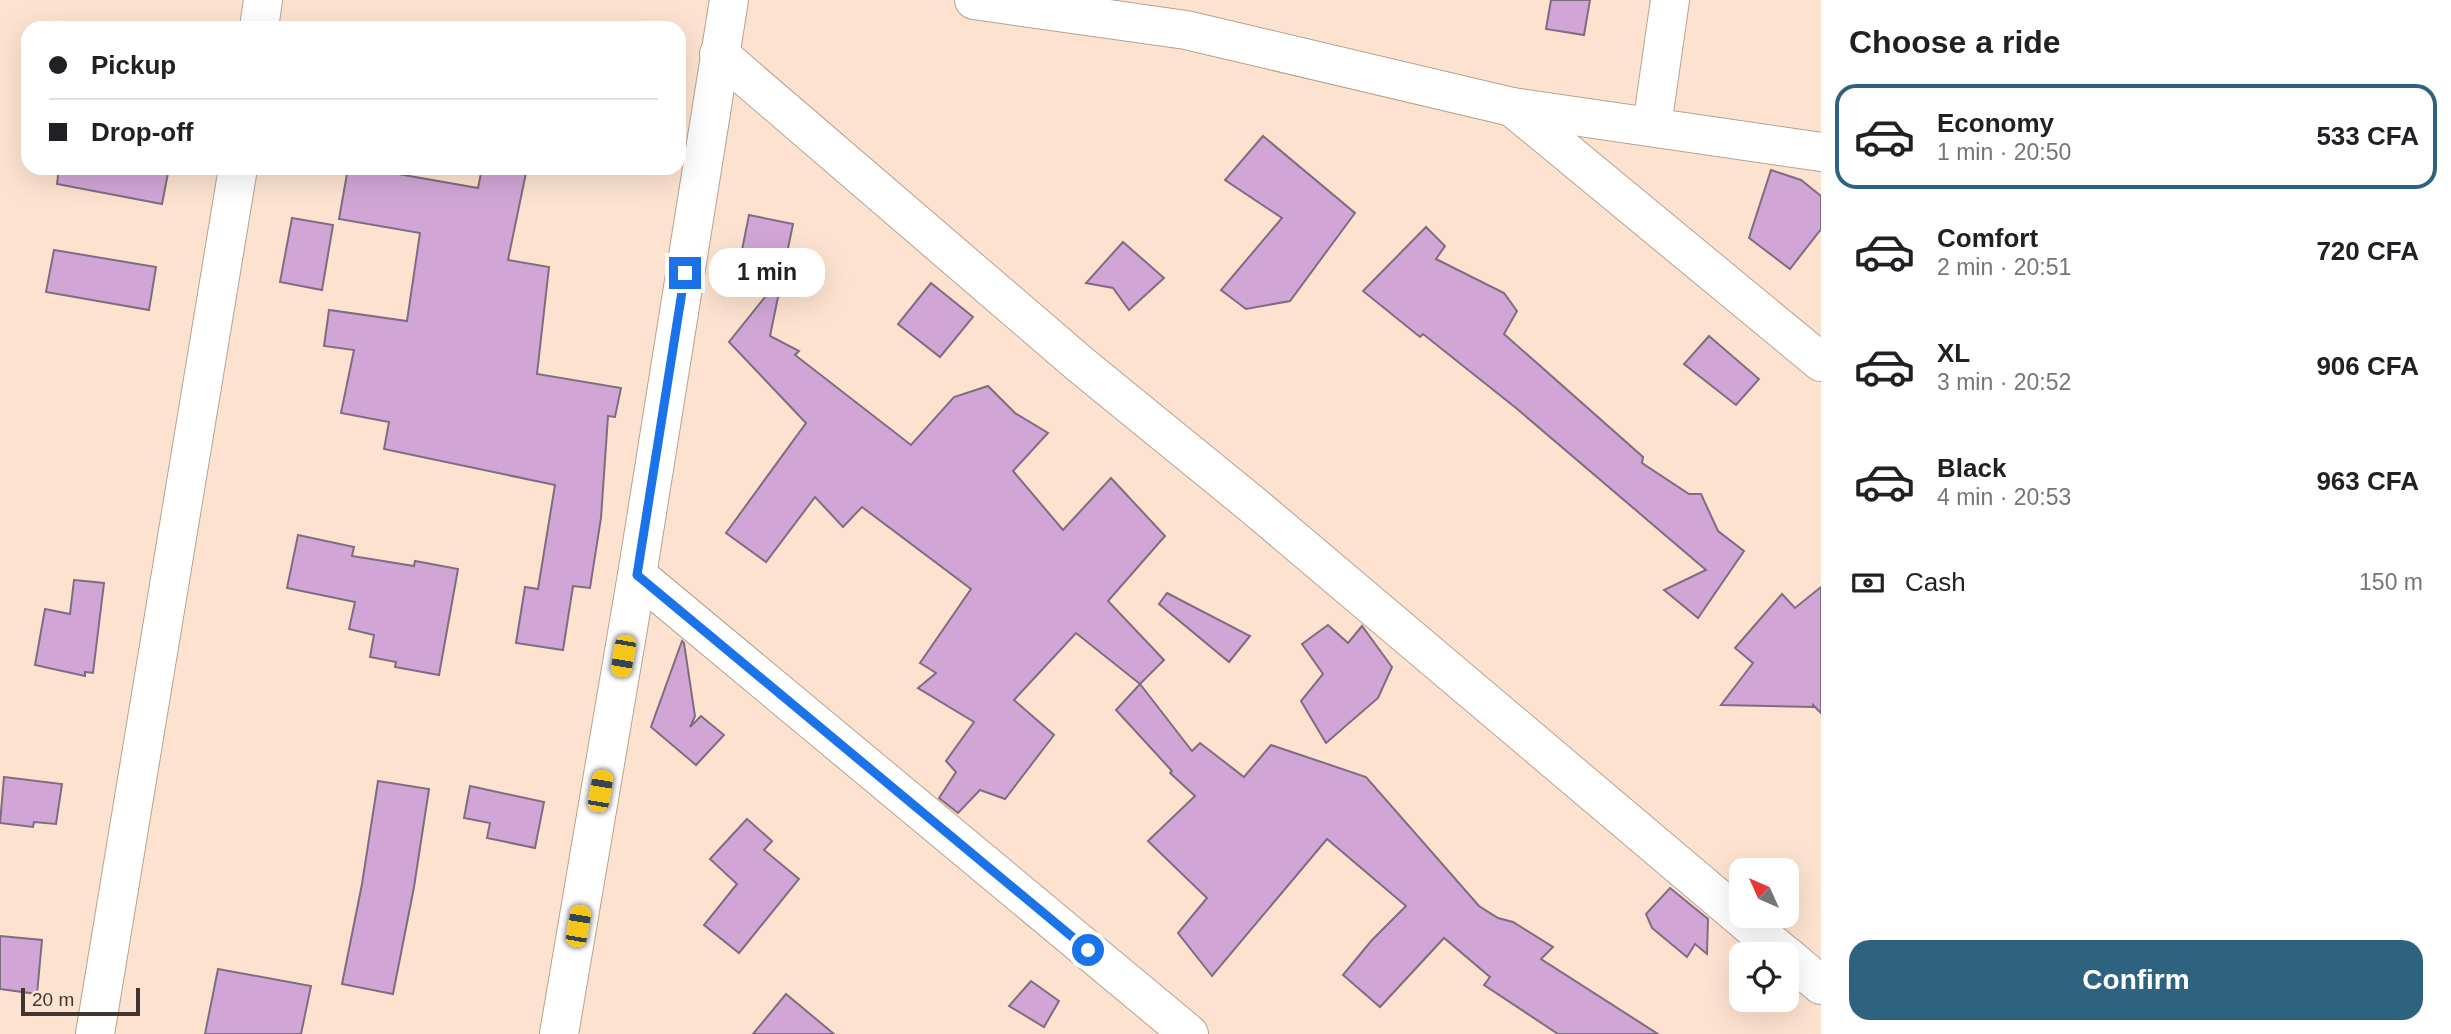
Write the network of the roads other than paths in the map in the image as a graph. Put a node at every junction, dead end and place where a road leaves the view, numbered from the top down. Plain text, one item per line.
1 (263, 0) edge
2 (729, 0) edge
3 (974, 0) edge
4 (1670, 0) edge
5 (1188, 15) edge
6 (260, 21) edge
7 (719, 54) junction
8 (1512, 107) junction
9 (1652, 126) junction
10 (1821, 152) edge
11 (237, 175) edge
12 (1821, 362) edge
13 (637, 575) junction
14 (1771, 942) edge
15 (1799, 966) edge
16 (1821, 985) edge
17 (95, 1034) edge
18 (559, 1034) edge
19 (1189, 1034) edge

1 - 6 street
2 - 7 street
3 - 5 street
4 - 9 street
5 - 8 street
7 - 13 street
7 - 14 street
8 - 9 street
8 - 12 street
9 - 10 street
11 - 17 street
13 - 18 street
13 - 19 street
15 - 16 street

